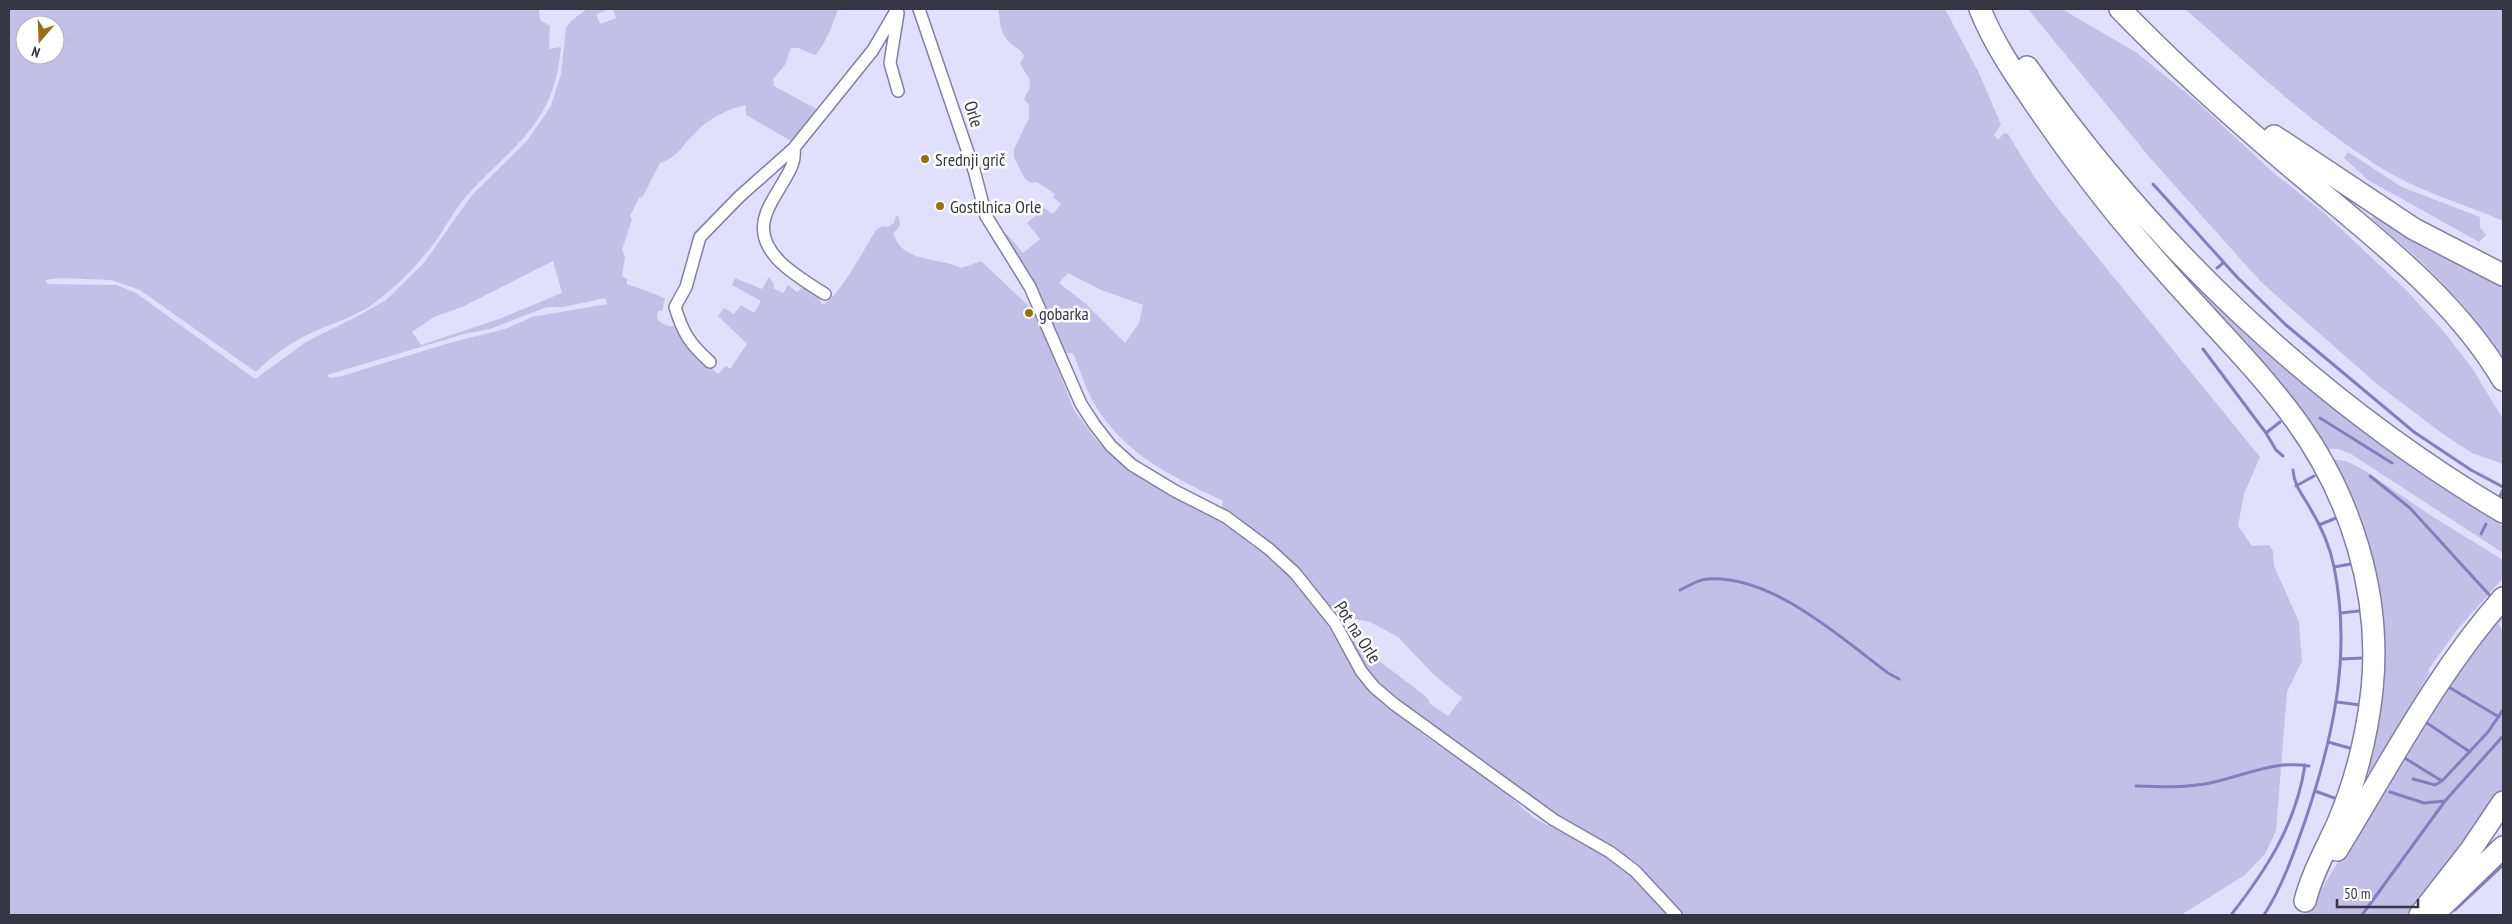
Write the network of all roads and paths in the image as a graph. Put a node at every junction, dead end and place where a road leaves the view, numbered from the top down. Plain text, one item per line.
1 (898, 9) edge
2 (919, 9) edge
3 (1980, 9) edge
4 (1988, 9) edge
5 (2120, 9) edge
6 (2158, 48) junction
7 (898, 91) dead end
8 (794, 148) junction
9 (2503, 275) edge
10 (825, 294) dead end
11 (1050, 337) joint
12 (710, 362) dead end
13 (2503, 380) edge
14 (2503, 512) edge
15 (2503, 598) edge
16 (2503, 802) edge
17 (2503, 847) edge
18 (2300, 908) edge
19 (1676, 915) edge
20 (2420, 915) edge
21 (2432, 915) edge

1 - 7 street
1 - 8 street
2 - 11 street, Orle
3 - 18 highway
4 - 14 highway
5 - 6 highway
6 - 9 highway
6 - 13 highway
8 - 10 street
8 - 12 street
11 - 19 street, Pot na Orle
15 - 18 highway
16 - 20 highway
17 - 21 highway

